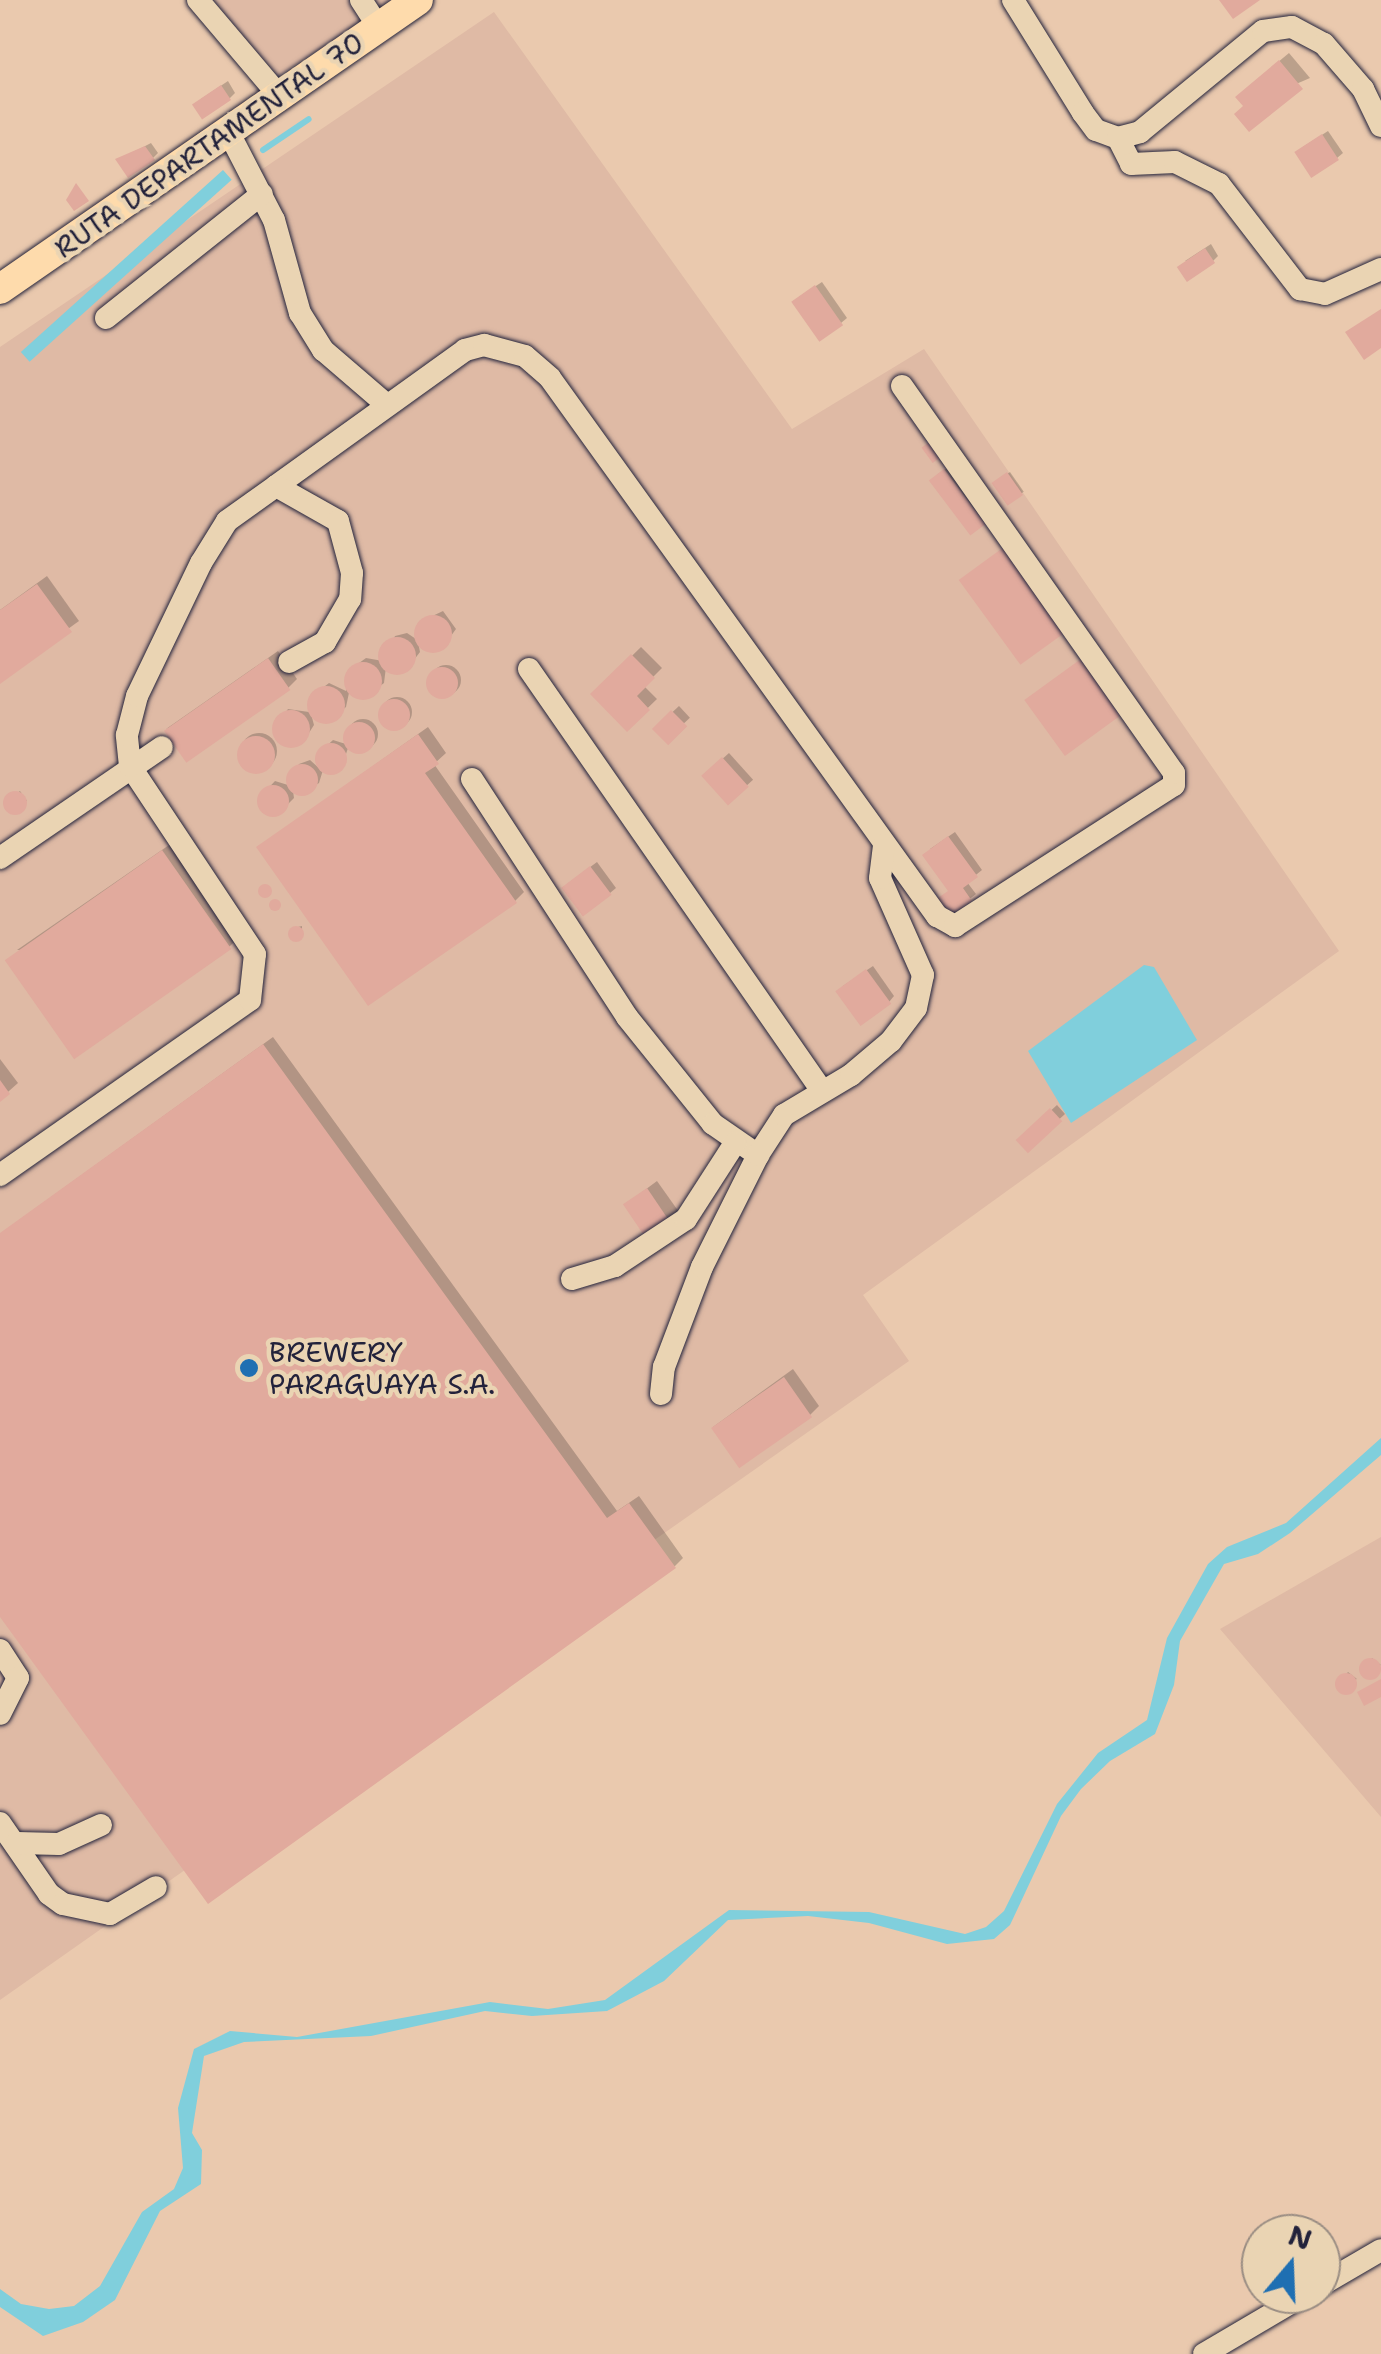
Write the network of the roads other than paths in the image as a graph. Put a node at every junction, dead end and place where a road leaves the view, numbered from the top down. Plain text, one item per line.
1 (198, 0) edge
2 (361, 0) edge
3 (418, 0) edge
4 (1013, 0) edge
5 (379, 28) junction
6 (280, 98) junction
7 (1381, 126) edge
8 (229, 133) junction
9 (1118, 138) junction
10 (262, 194) junction
11 (1381, 269) edge
12 (0, 289) edge
13 (106, 318) dead end
14 (902, 386) dead end
15 (388, 405) junction
16 (276, 486) junction
17 (289, 662) dead end
18 (529, 670) dead end
19 (162, 747) dead end
20 (130, 766) junction
21 (472, 779) dead end
22 (884, 845) junction
23 (0, 858) edge
24 (820, 1088) junction
25 (735, 1143) junction
26 (758, 1155) junction
27 (0, 1175) edge
28 (572, 1279) dead end
29 (661, 1394) dead end
30 (0, 1650) edge
31 (0, 1714) edge
32 (0, 1823) edge
33 (101, 1825) dead end
34 (17, 1843) junction
35 (156, 1888) dead end
36 (1381, 2250) edge
37 (1341, 2273) edge
38 (1272, 2314) edge
39 (1204, 2354) edge

1 - 6 street
2 - 5 street
3 - 5 main road, RUTA DEPARTAMENTAL 70
4 - 9 street
5 - 6 main road, RUTA DEPARTAMENTAL 70
6 - 8 main road, RUTA DEPARTAMENTAL 70
7 - 9 street
8 - 10 street
8 - 12 main road, RUTA DEPARTAMENTAL 70
9 - 11 street
10 - 13 street
10 - 15 street
14 - 22 street
15 - 16 street
15 - 22 street
16 - 17 street
16 - 20 street
18 - 24 street
19 - 20 street
20 - 23 street
20 - 27 street
21 - 25 street
22 - 24 street
24 - 26 street
25 - 26 street
25 - 28 street
26 - 29 street
30 - 31 street
32 - 34 street
33 - 34 street
34 - 35 street
36 - 37 street
38 - 39 street

